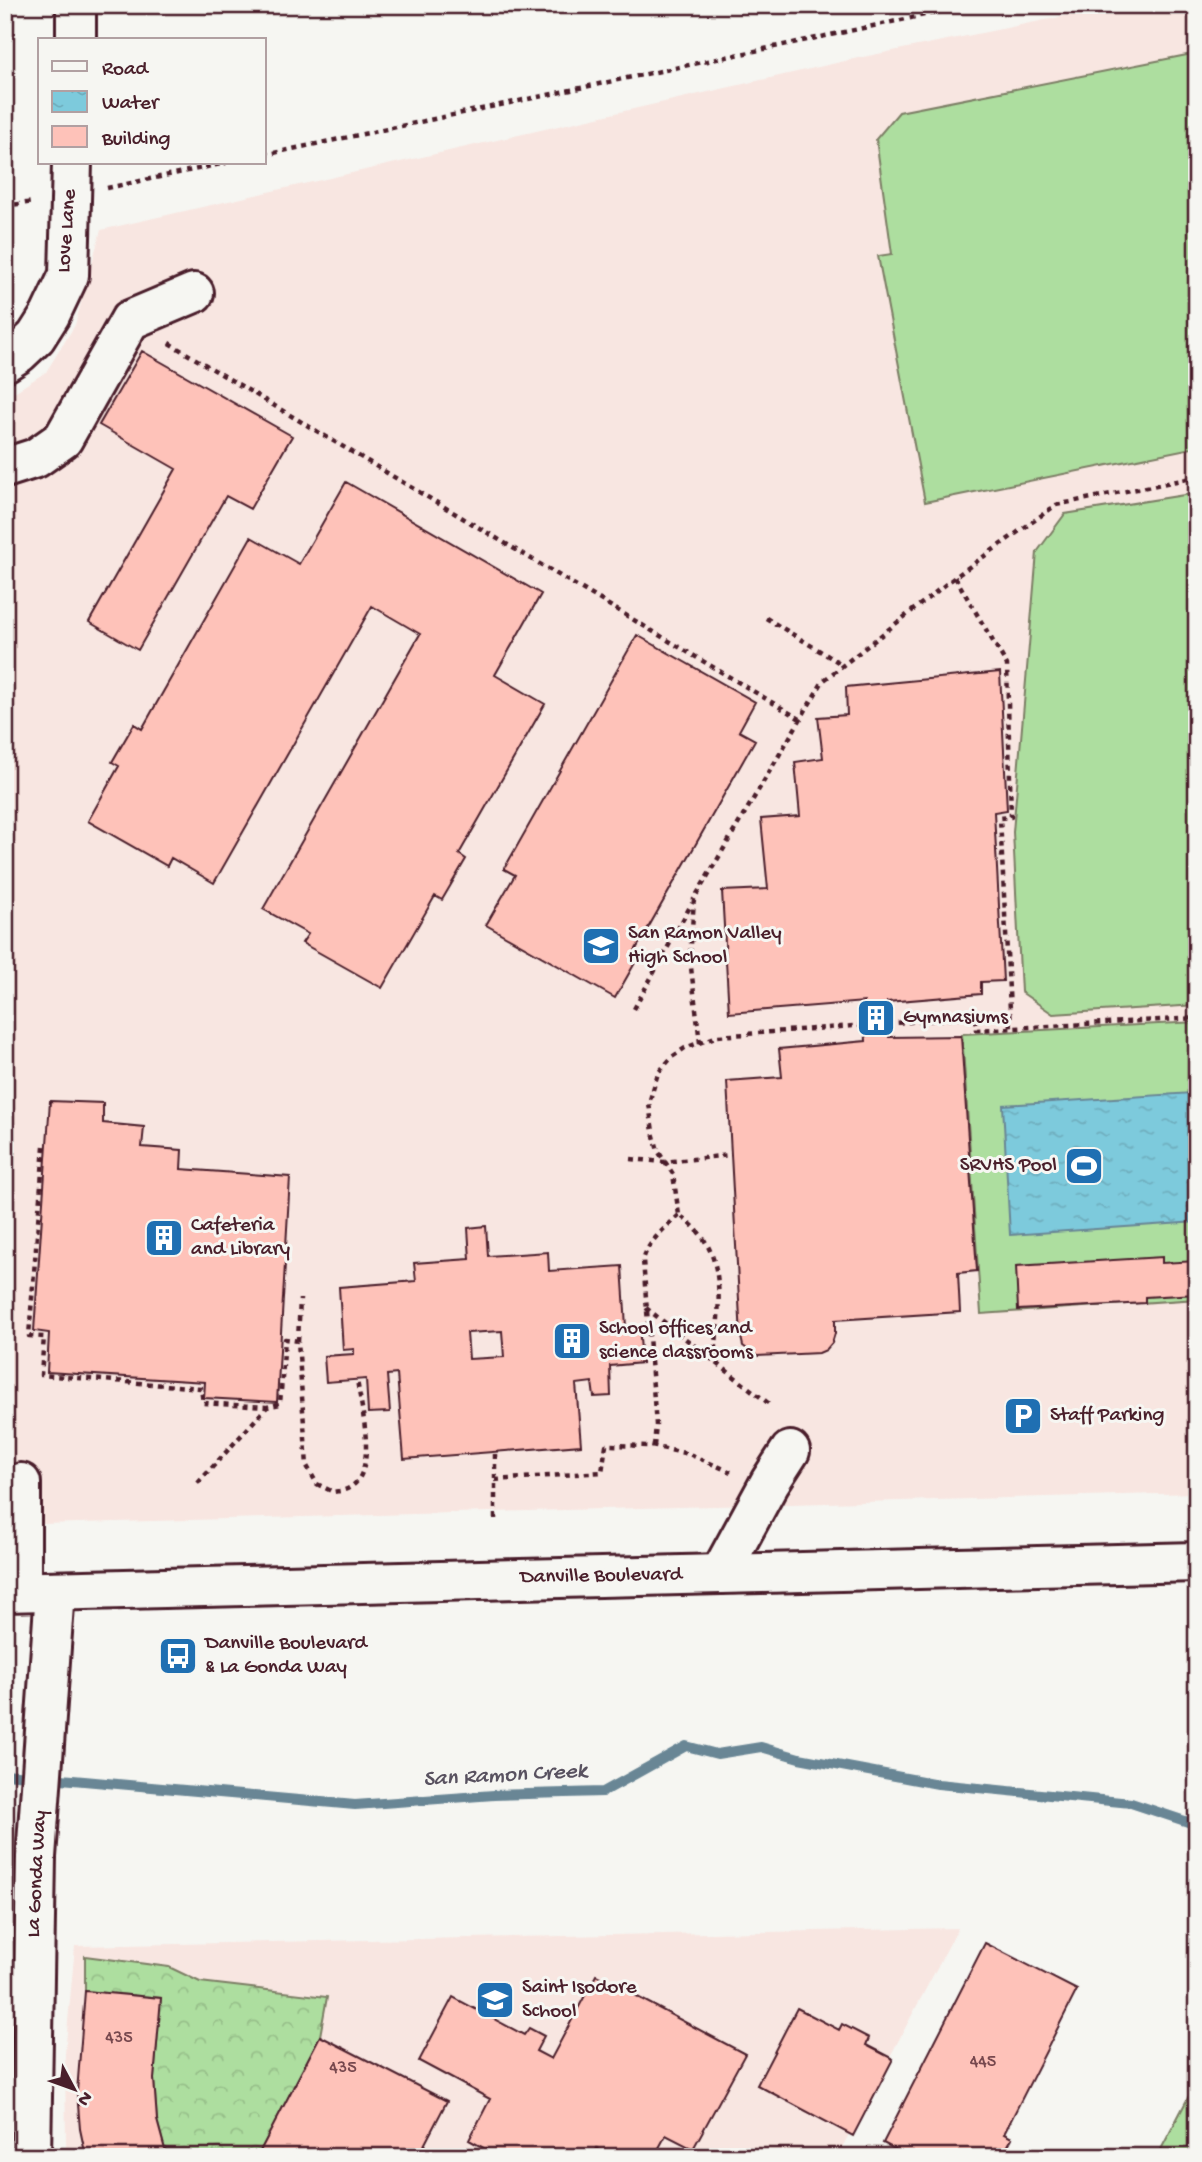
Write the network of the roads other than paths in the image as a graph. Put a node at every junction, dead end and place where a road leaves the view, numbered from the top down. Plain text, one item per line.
1 (76, 5) edge
2 (76, 38) edge
3 (72, 179) edge
4 (194, 293) dead end
5 (5, 362) edge
6 (5, 468) edge
7 (790, 1451) dead end
8 (20, 1483) dead end
9 (1197, 1562) edge
10 (720, 1574) junction
11 (27, 1591) edge
12 (19, 2042) edge
13 (32, 2157) edge

1 - 2 main road
3 - 5 main road, Love Lane
4 - 6 main road
7 - 10 main road
8 - 11 main road, La Gonda Way
9 - 10 main road, Danville Boulevard
10 - 11 main road, Danville Boulevard
11 - 12 main road, La Gonda Way
12 - 13 main road, La Gonda Way

